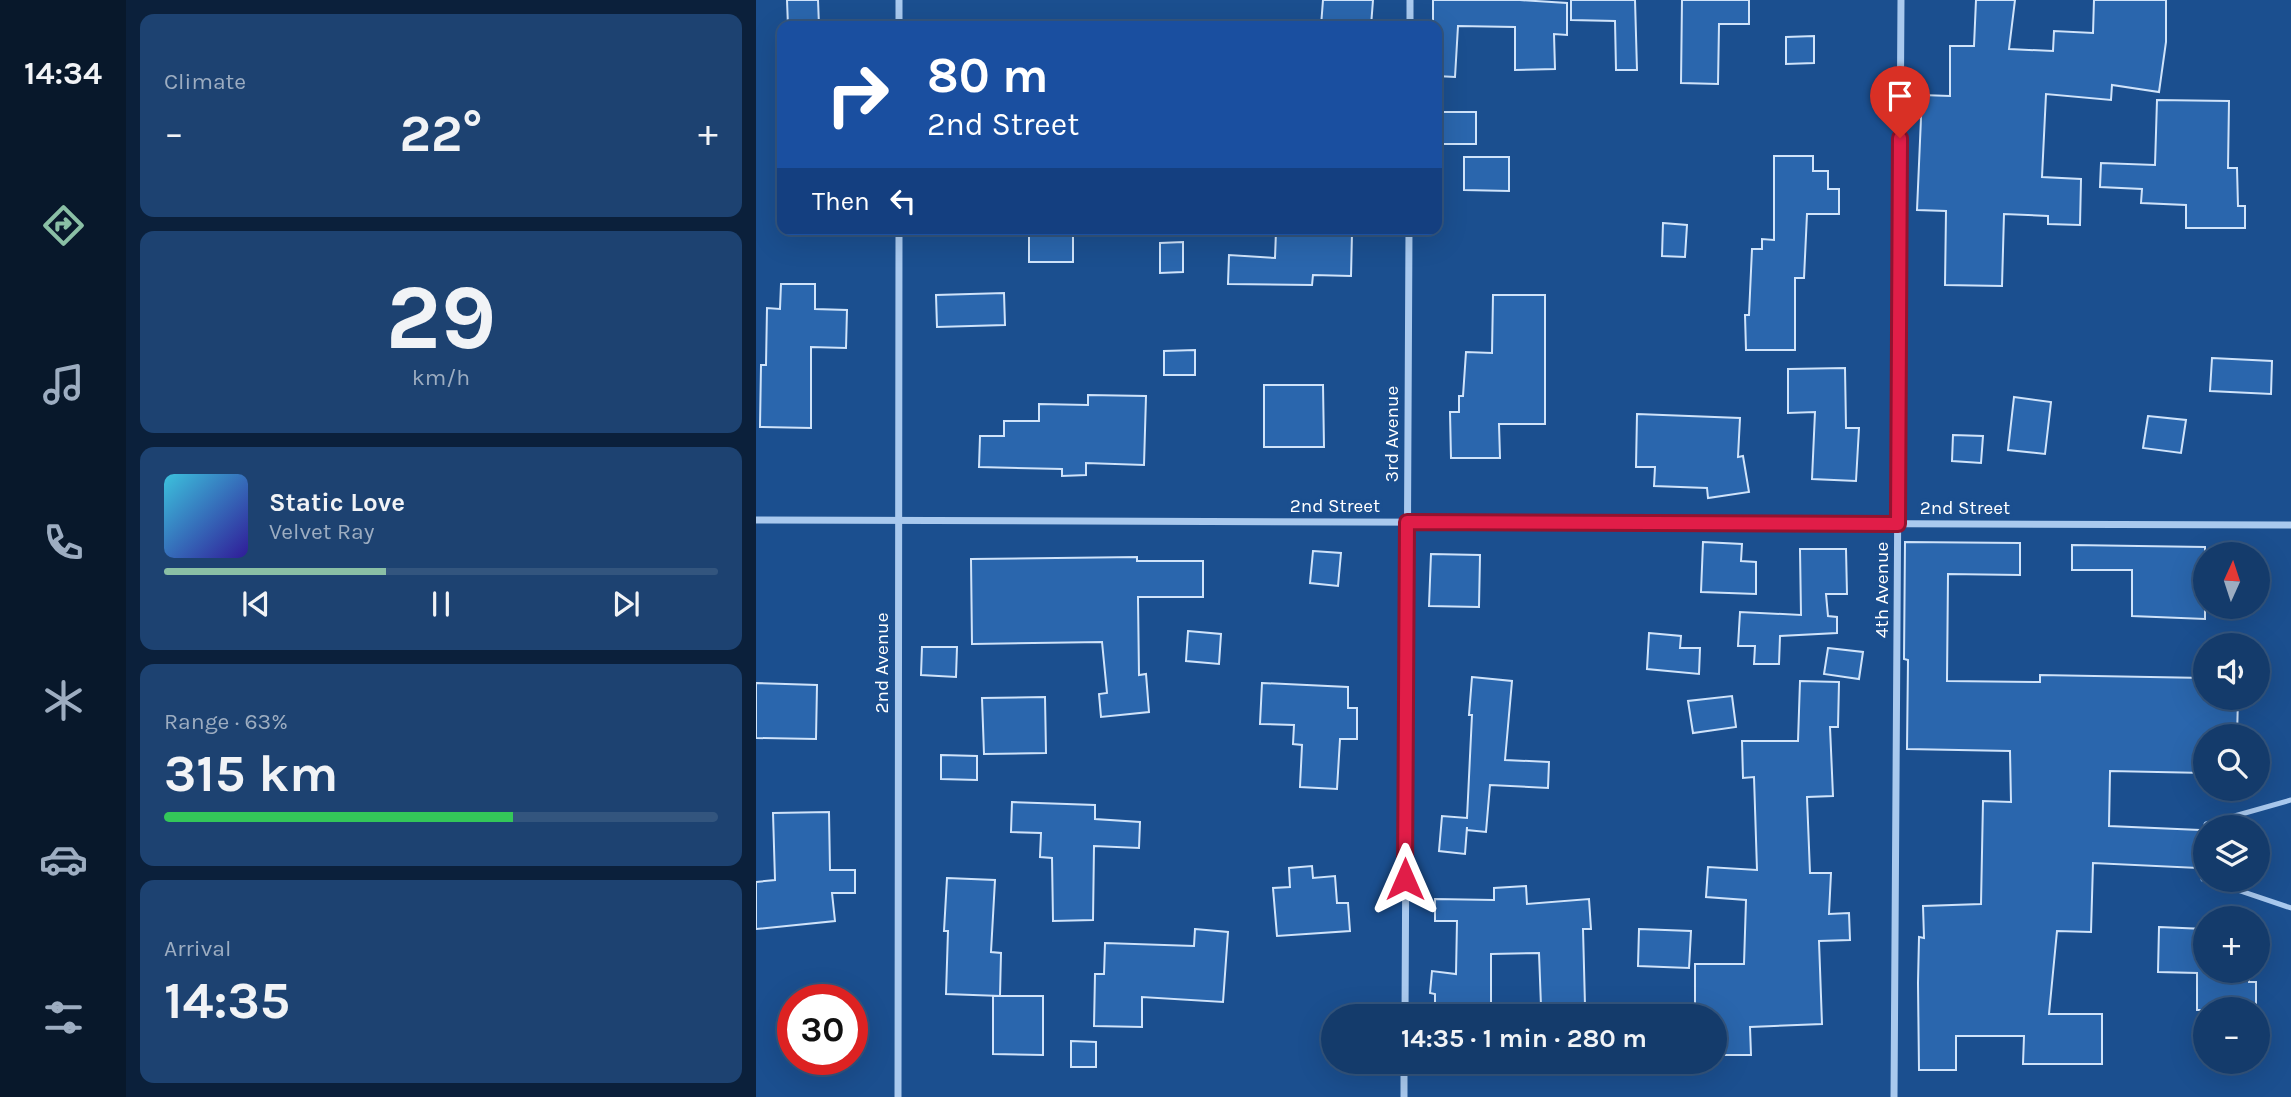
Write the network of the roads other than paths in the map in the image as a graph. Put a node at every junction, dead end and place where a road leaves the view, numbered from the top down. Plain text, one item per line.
1 (899, 0) edge
2 (1410, 0) edge
3 (1901, 0) edge
4 (899, 21) edge
5 (1410, 21) edge
6 (899, 235) edge
7 (1409, 235) edge
8 (756, 520) edge
9 (898, 521) junction
10 (1407, 522) junction
11 (1898, 524) junction
12 (2291, 524) edge
13 (2291, 800) edge
14 (2238, 815) edge
15 (2242, 892) edge
16 (2291, 908) edge
17 (1405, 1004) edge
18 (1404, 1074) edge
19 (898, 1097) edge
20 (1404, 1097) edge
21 (1894, 1097) edge

1 - 4 street
2 - 5 street
3 - 11 street, 4th Avenue
6 - 9 street, 2nd Avenue
7 - 10 street, 3rd Avenue
8 - 9 street, 2nd Street
9 - 10 street, 2nd Street
9 - 19 street, 2nd Avenue
10 - 11 street, 2nd Street
10 - 17 street, 3rd Avenue
11 - 12 street, 2nd Street
11 - 21 street, 4th Avenue
13 - 14 lane
15 - 16 lane
18 - 20 street

